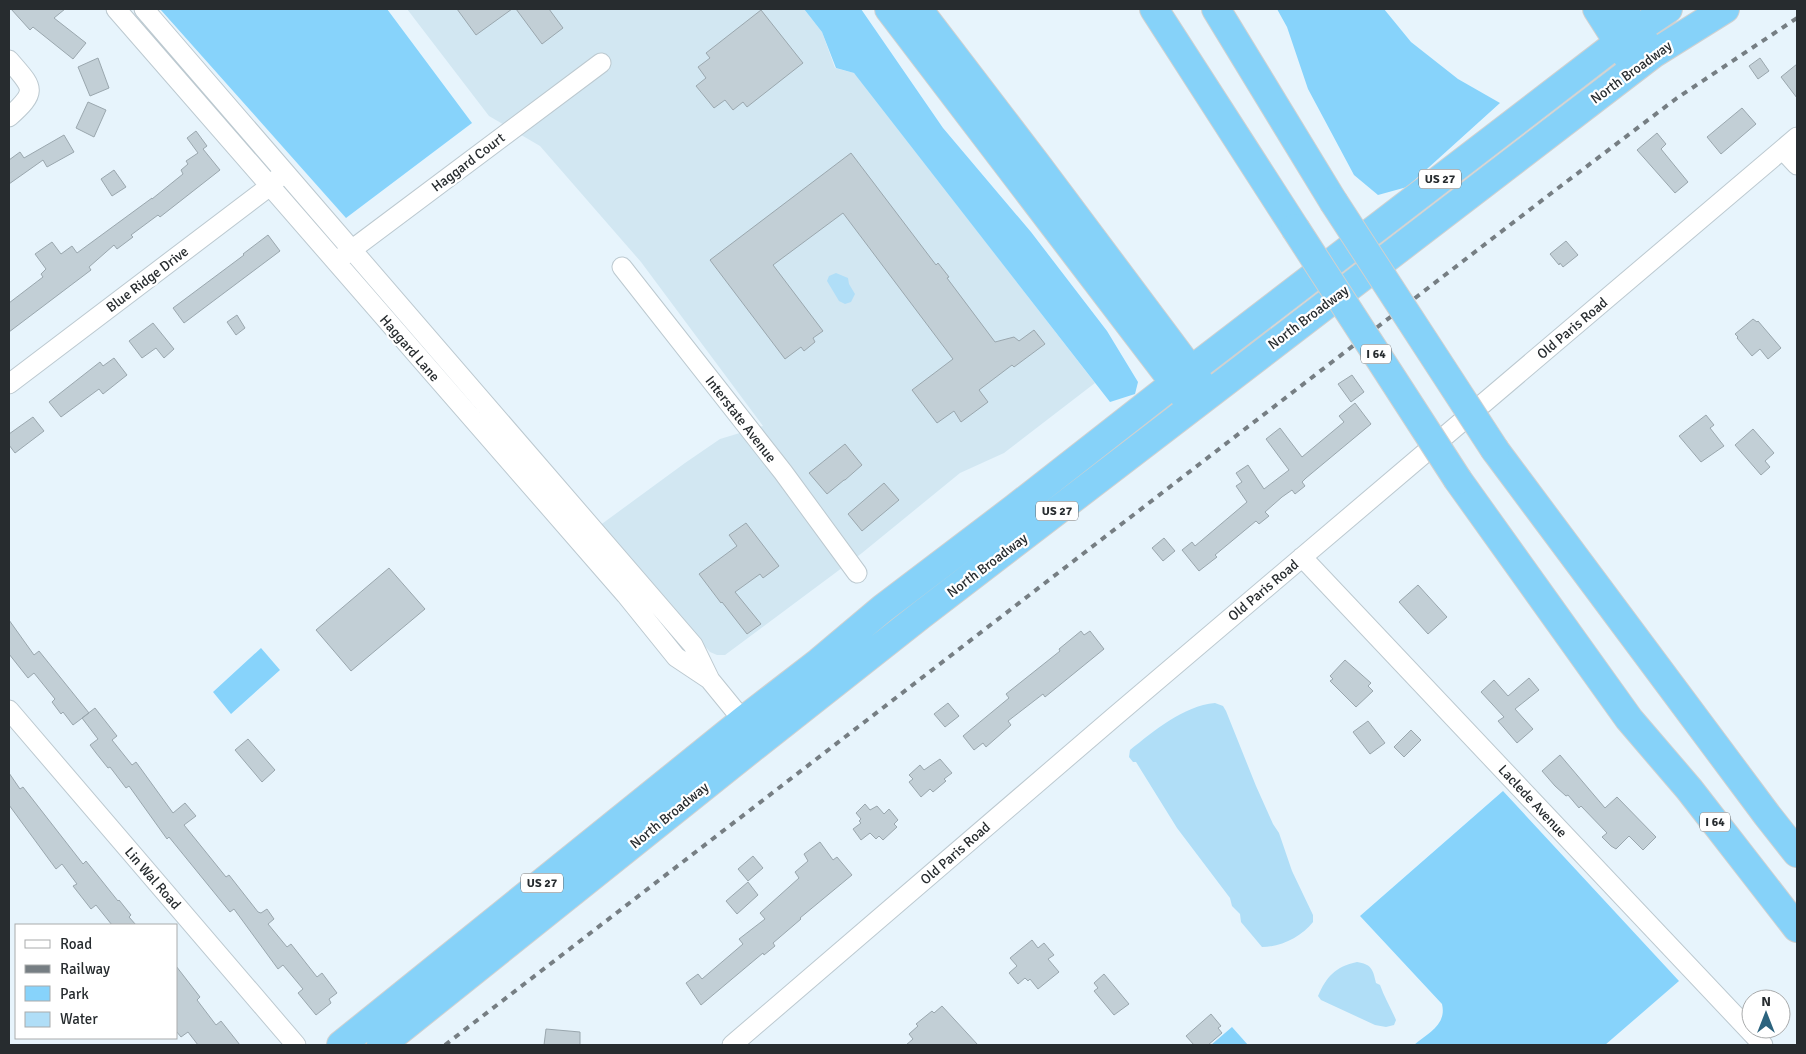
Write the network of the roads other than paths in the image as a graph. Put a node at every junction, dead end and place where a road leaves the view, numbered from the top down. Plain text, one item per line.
1 (116, 9) edge
2 (144, 9) edge
3 (889, 9) edge
4 (918, 9) edge
5 (1154, 9) edge
6 (1216, 9) edge
7 (1239, 9) edge
8 (1597, 9) edge
9 (1668, 9) edge
10 (1725, 9) edge
11 (1626, 27) edge
12 (9, 60) edge
13 (1644, 61) junction
14 (601, 63) dead end
15 (9, 117) edge
16 (1797, 138) edge
17 (1783, 150) junction
18 (1304, 154) junction
19 (1797, 165) edge
20 (284, 172) junction
21 (270, 186) junction
22 (351, 250) junction
23 (335, 262) junction
24 (622, 267) dead end
25 (1182, 378) junction
26 (9, 384) edge
27 (1200, 400) junction
28 (1302, 557) junction
29 (857, 573) dead end
30 (710, 680) junction
31 (9, 710) edge
32 (744, 720) junction
33 (760, 742) junction
34 (1797, 853) edge
35 (1797, 928) edge
36 (296, 1045) edge
37 (341, 1045) edge
38 (381, 1045) edge
39 (732, 1045) edge
40 (1763, 1045) edge

1 - 21 street, Haggard Lane
2 - 20 street, Haggard Lane
3 - 25 highway
4 - 25 highway
5 - 35 highway, I 64, bridge
6 - 18 highway
7 - 18 highway
8 - 11 highway
9 - 11 highway, North Broadway / US 27
10 - 13 highway, North Broadway / US 27
11 - 13 highway
11 - 25 highway, North Broadway / US 27
12 - 15 street
13 - 27 highway, North Broadway / US 27
14 - 22 street, Haggard Court
16 - 17 street, Old Paris Road
17 - 19 street
17 - 28 street, Old Paris Road
18 - 34 highway, bridge
20 - 21 street, Blue Ridge Drive
20 - 22 street, Haggard Lane
21 - 23 street, Haggard Lane
21 - 26 street, Blue Ridge Drive
22 - 23 street, Haggard Court
22 - 30 street, Haggard Lane
23 - 30 street, Haggard Lane
24 - 29 street, Interstate Avenue
25 - 27 highway
25 - 32 highway, North Broadway / US 27
27 - 33 highway, North Broadway / US 27
28 - 39 street, Old Paris Road
28 - 40 street, Laclede Avenue
30 - 32 street, Haggard Lane
31 - 36 street, Lin Wal Road
32 - 33 street, Haggard Lane
32 - 37 highway, North Broadway / US 27
33 - 38 highway, North Broadway / US 27

